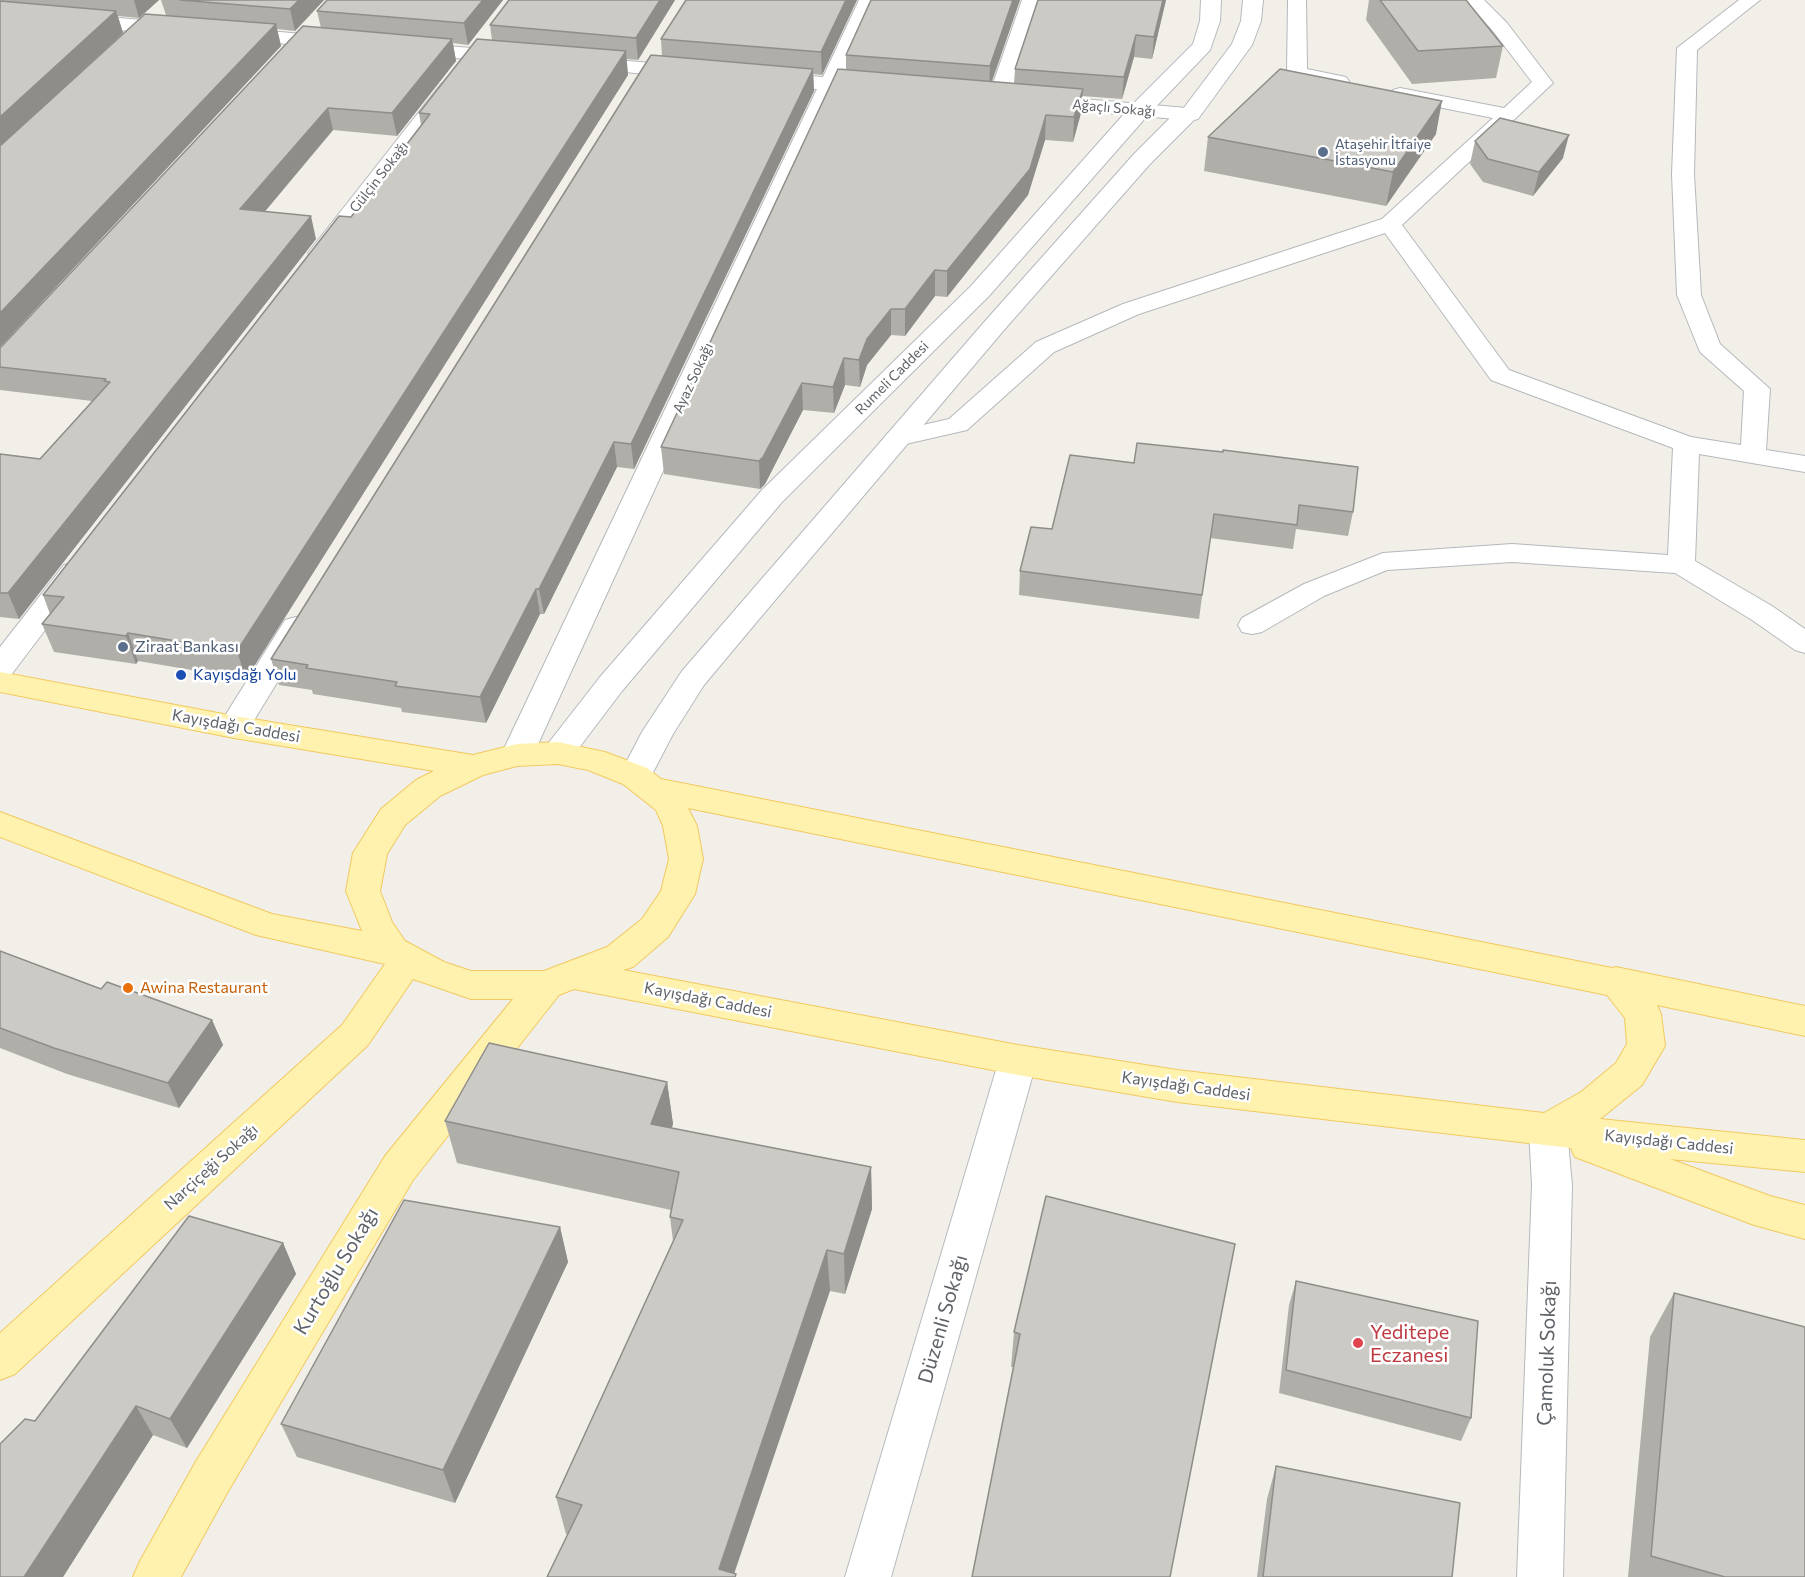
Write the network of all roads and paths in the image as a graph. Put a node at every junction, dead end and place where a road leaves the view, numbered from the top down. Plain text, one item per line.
1 (869, 0) edge
2 (1032, 0) edge
3 (1211, 0) edge
4 (1253, 0) edge
5 (1297, 0) edge
6 (1474, 0) edge
7 (1751, 0) edge
8 (166, 7) dead end
9 (0, 14) edge
10 (145, 26) junction
11 (308, 32) junction
12 (128, 42) edge
13 (359, 44) edge
14 (481, 45) junction
15 (393, 47) edge
16 (285, 57) edge
17 (531, 59) edge
18 (566, 62) edge
19 (703, 74) edge
20 (749, 77) edge
21 (830, 84) junction
22 (1355, 85) edge
23 (1379, 89) edge
24 (898, 90) edge
25 (977, 96) edge
26 (999, 98) junction
27 (1140, 110) junction
28 (1187, 114) junction
29 (1508, 115) junction
30 (1390, 224) junction
31 (306, 271) edge
32 (897, 438) junction
33 (1686, 444) junction
34 (1753, 454) junction
35 (1805, 464) edge
36 (88, 554) edge
37 (1681, 565) junction
38 (310, 605) edge
39 (1252, 625) dead end
40 (1805, 643) edge
41 (0, 668) edge
42 (0, 682) edge
43 (234, 727) junction
44 (558, 753) junction
45 (517, 755) junction
46 (473, 766) junction
47 (643, 783) junction
48 (0, 824) edge
49 (399, 956) junction
50 (560, 980) junction
51 (1616, 981) junction
52 (1805, 1021) edge
53 (1018, 1060) junction
54 (1548, 1130) junction
55 (1805, 1156) edge
56 (1805, 1222) edge
57 (0, 1360) edge
58 (156, 1577) edge
59 (868, 1577) edge
60 (1540, 1577) edge

1 - 21 street, Ayaz Sokağı
2 - 26 street
3 - 27 street, Rumeli Caddesi
4 - 28 street
5 - 22 lane
6 - 29 lane
7 - 34 lane
8 - 10 street
9 - 10 street
10 - 11 street
10 - 12 street
11 - 13 street
11 - 16 street
14 - 15 street
14 - 17 street
14 - 31 street, Gülçin Sokağı
18 - 19 street
20 - 21 street
21 - 24 street
21 - 45 street, Ayaz Sokağı
23 - 29 lane
25 - 26 street, Ağaçlı Sokağı
26 - 27 street, Ağaçlı Sokağı
27 - 28 street, Ağaçlı Sokağı
27 - 44 street, Rumeli Caddesi
28 - 32 street
29 - 30 lane
30 - 32 lane
30 - 33 lane
32 - 47 street
33 - 34 lane
33 - 37 lane
34 - 35 lane
36 - 41 street
37 - 39 lane
37 - 40 lane
38 - 43 street
42 - 43 main road, Kayışdağı Caddesi
43 - 46 main road, Kayışdağı Caddesi
44 - 45 main road, Kayışdağı Caddesi
44 - 47 main road, Kayışdağı Caddesi
45 - 46 main road, Kayışdağı Caddesi
46 - 49 main road, Kayışdağı Caddesi
47 - 50 main road, Kayışdağı Caddesi
47 - 51 main road, Kayışdağı Caddesi
48 - 49 main road, Kayışdağı Caddesi
49 - 50 main road, Kayışdağı Caddesi
49 - 57 main road, Narçiçeği Sokağı
50 - 53 main road, Kayışdağı Caddesi
50 - 58 main road, Kurtoğlu Sokağı
51 - 52 main road, Kayışdağı Caddesi
51 - 54 main road
53 - 54 main road, Kayışdağı Caddesi
53 - 59 street, Düzenli Sokağı
54 - 55 main road, Kayışdağı Caddesi
54 - 56 main road
54 - 60 street, Çamoluk Sokağı

